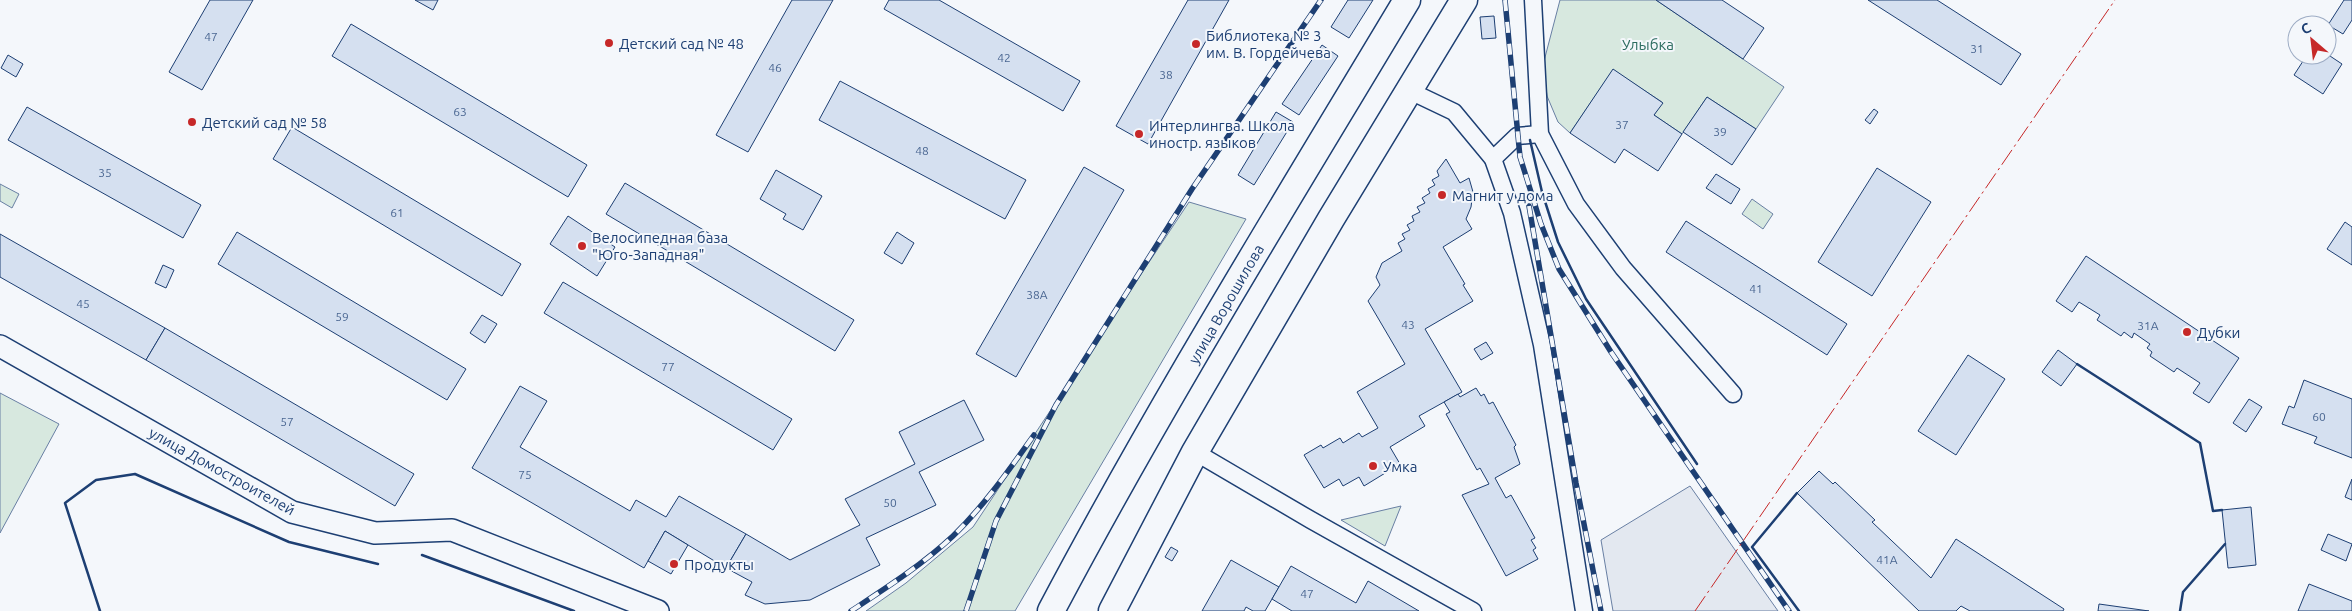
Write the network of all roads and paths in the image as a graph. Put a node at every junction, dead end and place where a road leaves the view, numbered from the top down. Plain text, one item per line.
1 (1407, 0) edge
2 (1464, 0) edge
3 (1533, 0) edge
4 (1410, 91) junction
5 (1540, 134) junction
6 (1493, 159) junction
7 (0, 346) edge
8 (1733, 394) dead end
9 (1195, 452) junction
10 (658, 611) edge
11 (1052, 611) edge
12 (1112, 611) edge
13 (1473, 611) edge
14 (1584, 611) edge

1 - 11 main road, улица Ворошилова
2 - 4 main road
3 - 5 street
4 - 6 street
4 - 9 main road
5 - 6 street
5 - 8 street
6 - 14 street
7 - 10 street, улица Домостроителей
9 - 12 main road
9 - 13 street

